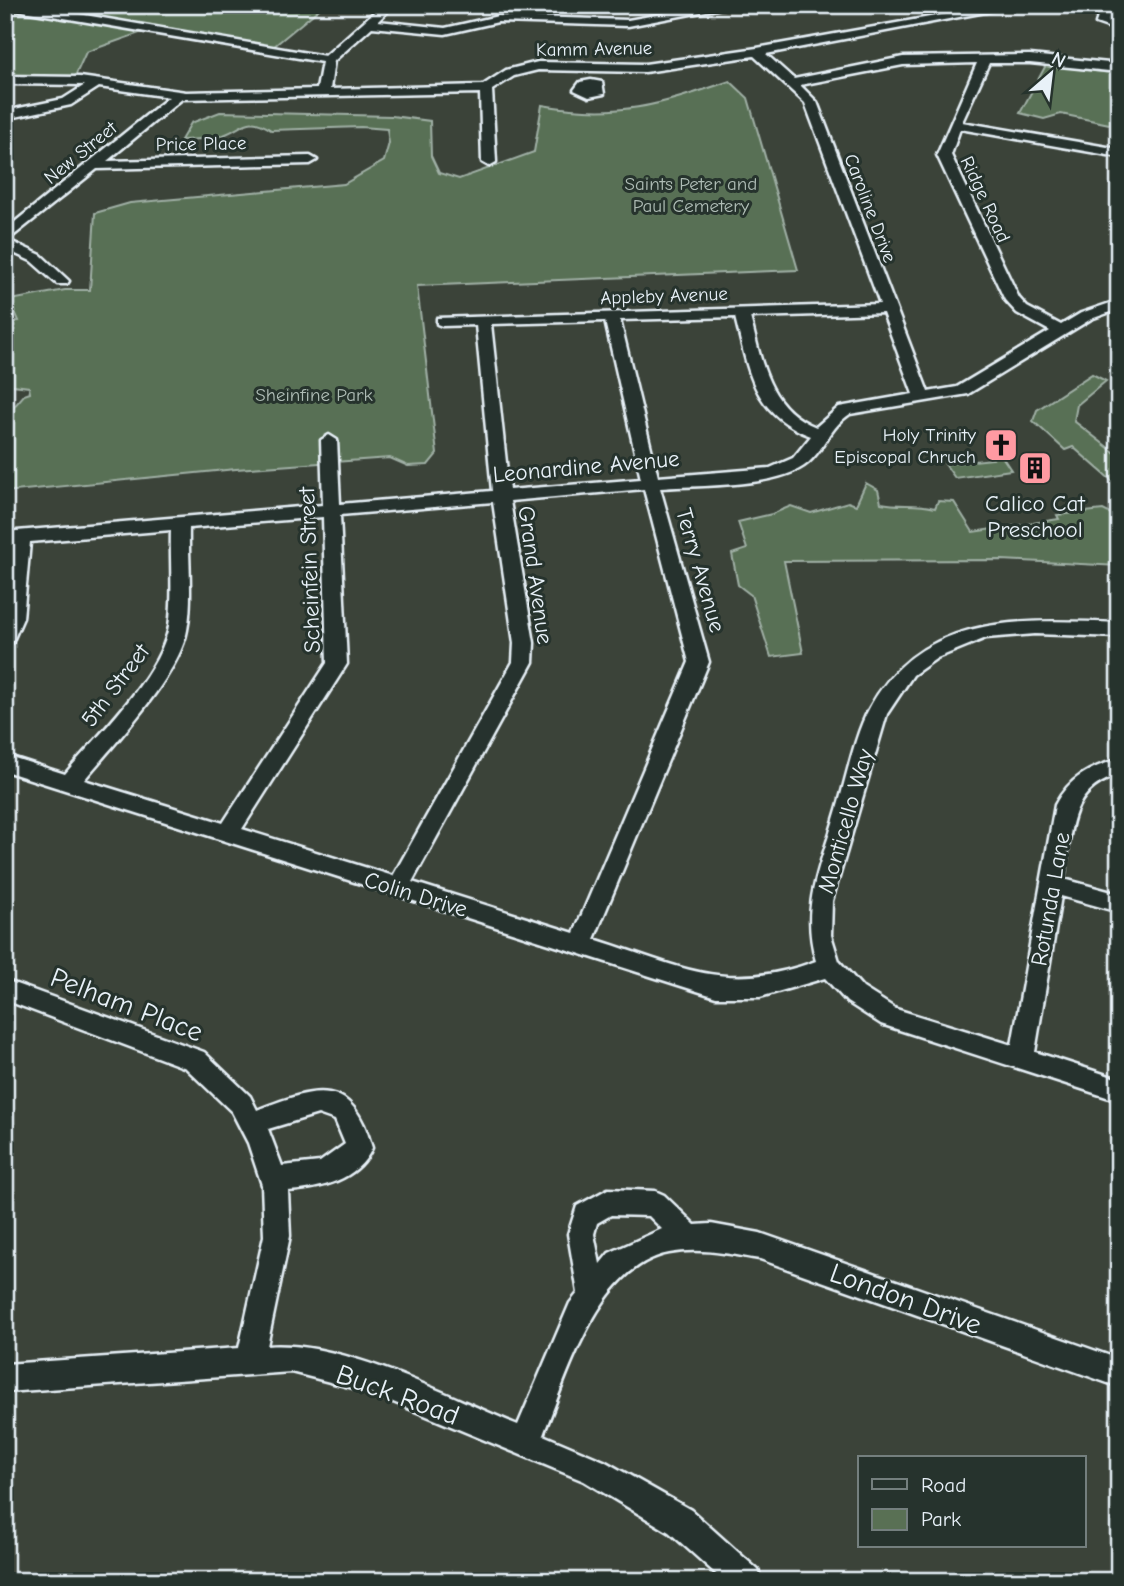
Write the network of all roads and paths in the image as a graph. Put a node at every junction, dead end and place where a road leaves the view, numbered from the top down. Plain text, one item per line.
1 (5, 5) edge
2 (389, 5) edge
3 (733, 5) edge
4 (1017, 5) edge
5 (1109, 6) edge
6 (369, 23) junction
7 (1119, 28) edge
8 (757, 52) junction
9 (328, 60) junction
10 (985, 60) junction
11 (597, 67) junction
12 (1119, 68) edge
13 (5, 80) edge
14 (793, 83) junction
15 (96, 84) junction
16 (592, 84) dead end
17 (486, 89) junction
18 (323, 93) junction
19 (178, 96) junction
20 (5, 115) edge
21 (955, 124) junction
22 (1119, 153) edge
23 (310, 160) dead end
24 (489, 162) dead end
25 (93, 165) junction
26 (5, 237) edge
27 (5, 244) edge
28 (62, 281) dead end
29 (1119, 303) edge
30 (888, 307) junction
31 (741, 312) junction
32 (611, 316) junction
33 (483, 320) junction
34 (442, 321) dead end
35 (1061, 331) junction
36 (922, 396) junction
37 (817, 433) junction
38 (330, 440) dead end
39 (651, 485) junction
40 (500, 496) junction
41 (332, 510) junction
42 (180, 523) junction
43 (14, 537) edge
44 (1119, 631) edge
45 (5, 638) edge
46 (5, 763) edge
47 (1119, 767) edge
48 (69, 784) junction
49 (228, 834) junction
50 (1053, 885) junction
51 (397, 889) junction
52 (1119, 903) edge
53 (580, 945) junction
54 (829, 966) junction
55 (5, 990) edge
56 (1022, 1060) junction
57 (1119, 1090) edge
58 (252, 1125) junction
59 (273, 1179) junction
60 (690, 1238) junction
61 (592, 1297) junction
62 (250, 1359) junction
63 (1119, 1373) edge
64 (5, 1378) edge
65 (525, 1443) junction
66 (747, 1581) edge

1 - 9 street
2 - 6 street
3 - 6 street
4 - 8 street, Kamm Avenue
5 - 7 street
6 - 9 street
8 - 11 street, Kamm Avenue
8 - 14 street, Caroline Drive
9 - 18 street
10 - 12 street
10 - 14 street
10 - 21 street, Ridge Road
11 - 16 street
11 - 17 street, Kamm Avenue
13 - 15 street, Kamm Avenue
14 - 30 street, Caroline Drive
15 - 19 street, Kamm Avenue
15 - 20 street
17 - 18 street, Kamm Avenue
17 - 24 street
18 - 19 street, Kamm Avenue
19 - 25 street, New Street
21 - 22 street
21 - 35 street, Ridge Road
23 - 25 street, Price Place
25 - 26 street, New Street
27 - 28 street
29 - 35 street, Leonardine Avenue
30 - 31 street, Appleby Avenue
30 - 36 street, Caroline Drive
31 - 32 street, Appleby Avenue
31 - 37 street
32 - 33 street, Appleby Avenue
32 - 39 street, Terry Avenue
33 - 34 street, Appleby Avenue
33 - 40 street, Grand Avenue
35 - 36 street, Leonardine Avenue
36 - 37 street, Leonardine Avenue
37 - 39 street, Leonardine Avenue
38 - 41 street, Scheinfein Street
39 - 40 street, Leonardine Avenue
39 - 53 street, Terry Avenue
40 - 41 street, Leonardine Avenue
40 - 51 street, Grand Avenue
41 - 42 street, Leonardine Avenue
41 - 49 street, Scheinfein Street
42 - 43 street, Leonardine Avenue
42 - 48 street, 5th Street
43 - 45 street
44 - 54 street, Monticello Way
46 - 48 street, Colin Drive
47 - 50 street, Rotunda Lane
48 - 49 street, Colin Drive
49 - 51 street, Colin Drive
50 - 52 street
50 - 56 street, Rotunda Lane
51 - 53 street, Colin Drive
53 - 54 street, Colin Drive
54 - 56 street, Monticello Way
55 - 58 street, Pelham Place
56 - 57 street, Monticello Way
58 - 59 street, Pelham Place
58 - 59 street
59 - 62 street, Pelham Place
60 - 61 street, London Drive
60 - 61 street
60 - 63 street, London Drive
61 - 65 street, London Drive
62 - 64 street, Buck Road
62 - 65 street, Buck Road
65 - 66 street, Buck Road

